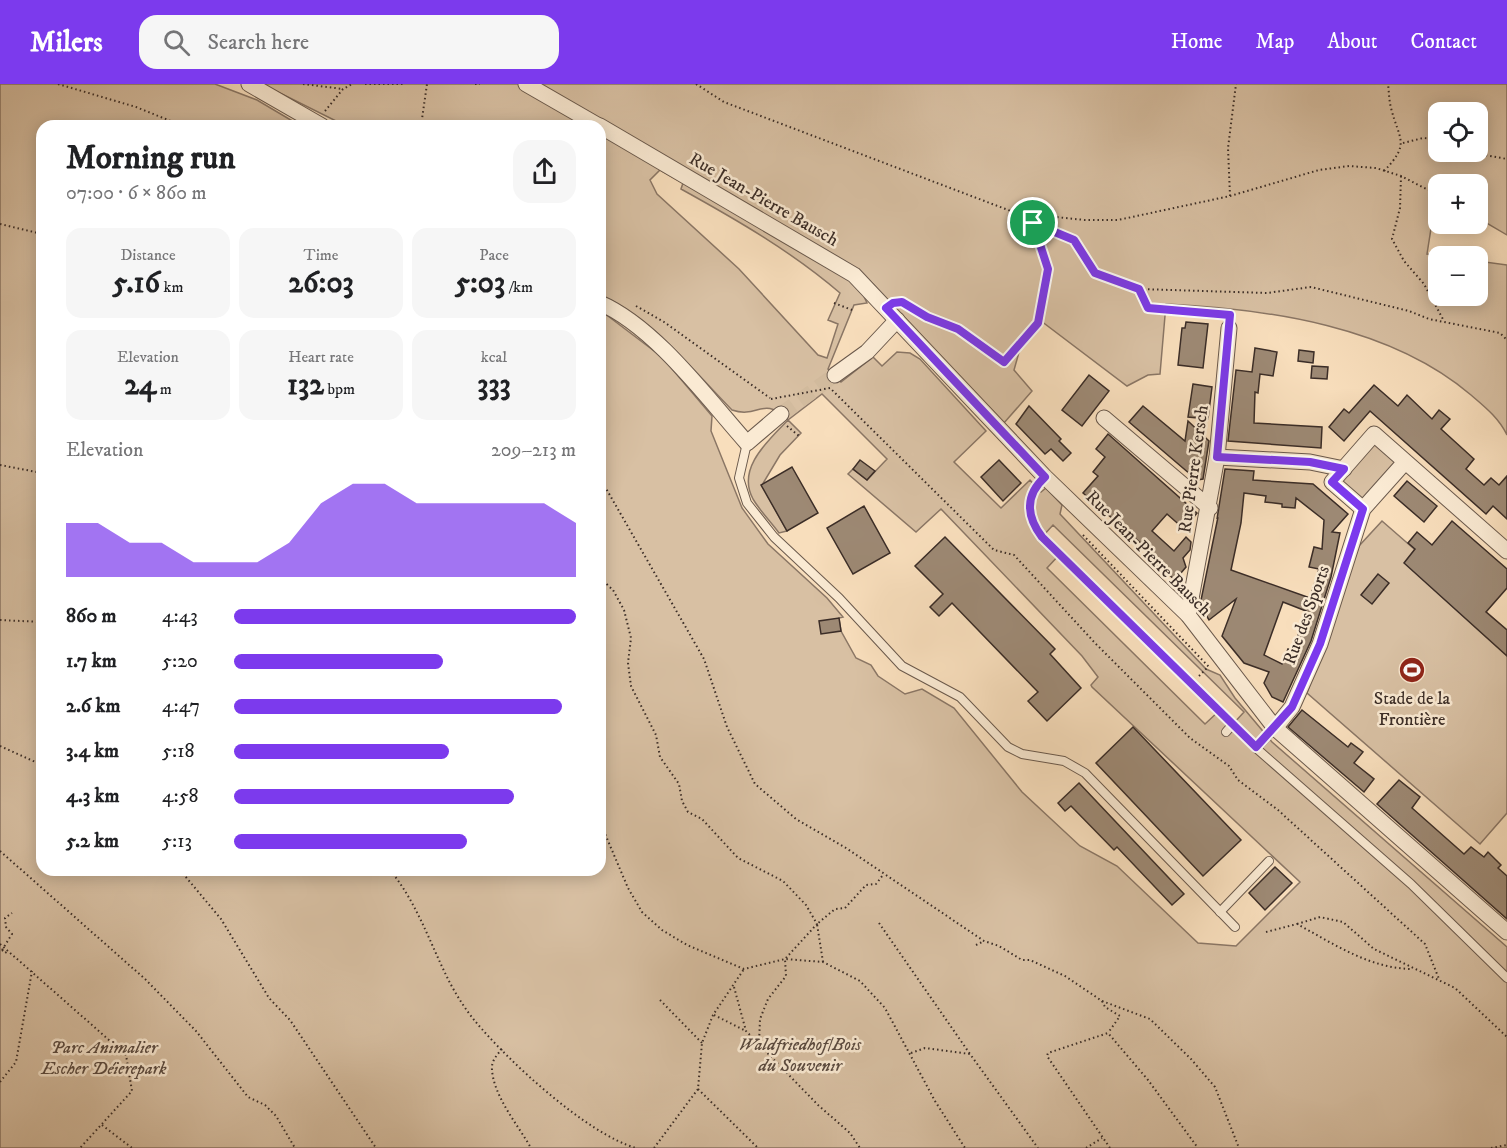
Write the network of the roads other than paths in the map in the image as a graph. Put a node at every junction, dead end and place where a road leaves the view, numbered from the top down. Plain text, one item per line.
1 (249, 84) edge
2 (526, 84) edge
3 (313, 120) edge
4 (589, 120) edge
5 (606, 130) edge
6 (606, 306) edge
7 (897, 320) junction
8 (1229, 328) road end
9 (835, 375) tunnel mouth
10 (782, 414) tunnel mouth
11 (1104, 418) dead end
12 (747, 443) junction
13 (1217, 457) junction
14 (1405, 462) junction
15 (1344, 469) junction
16 (1045, 477) junction
17 (1210, 508) junction
18 (1363, 509) junction
19 (1507, 551) edge
20 (1188, 615) junction
21 (1233, 724) junction
22 (1275, 728) junction
23 (1226, 732) dead end
24 (1256, 747) junction
25 (1269, 861) dead end
26 (1220, 912) junction
27 (1235, 927) dead end
28 (1507, 932) edge
29 (1507, 978) edge

1 - 3 street
2 - 4 street, Rue Jean-Pierre Bausch
5 - 7 street, Rue Jean-Pierre Bausch
6 - 12 street
7 - 9 street
7 - 16 street, Rue Jean-Pierre Bausch
8 - 13 street, Rue Pierre Kersch
10 - 12 street
11 - 17 street
12 - 26 lane
13 - 15 street
13 - 17 street, Rue Pierre Kersch
14 - 15 street
14 - 18 street
14 - 19 street
15 - 18 street
16 - 20 street, Rue Jean-Pierre Bausch
16 - 21 lane
17 - 20 street, Rue Pierre Kersch
18 - 22 street, Rue des Sports
20 - 22 street, Rue Jean-Pierre Bausch
21 - 23 lane
21 - 24 lane
22 - 24 lane
22 - 28 street, Rue Jean-Pierre Bausch
24 - 29 lane
25 - 26 lane
26 - 27 lane

